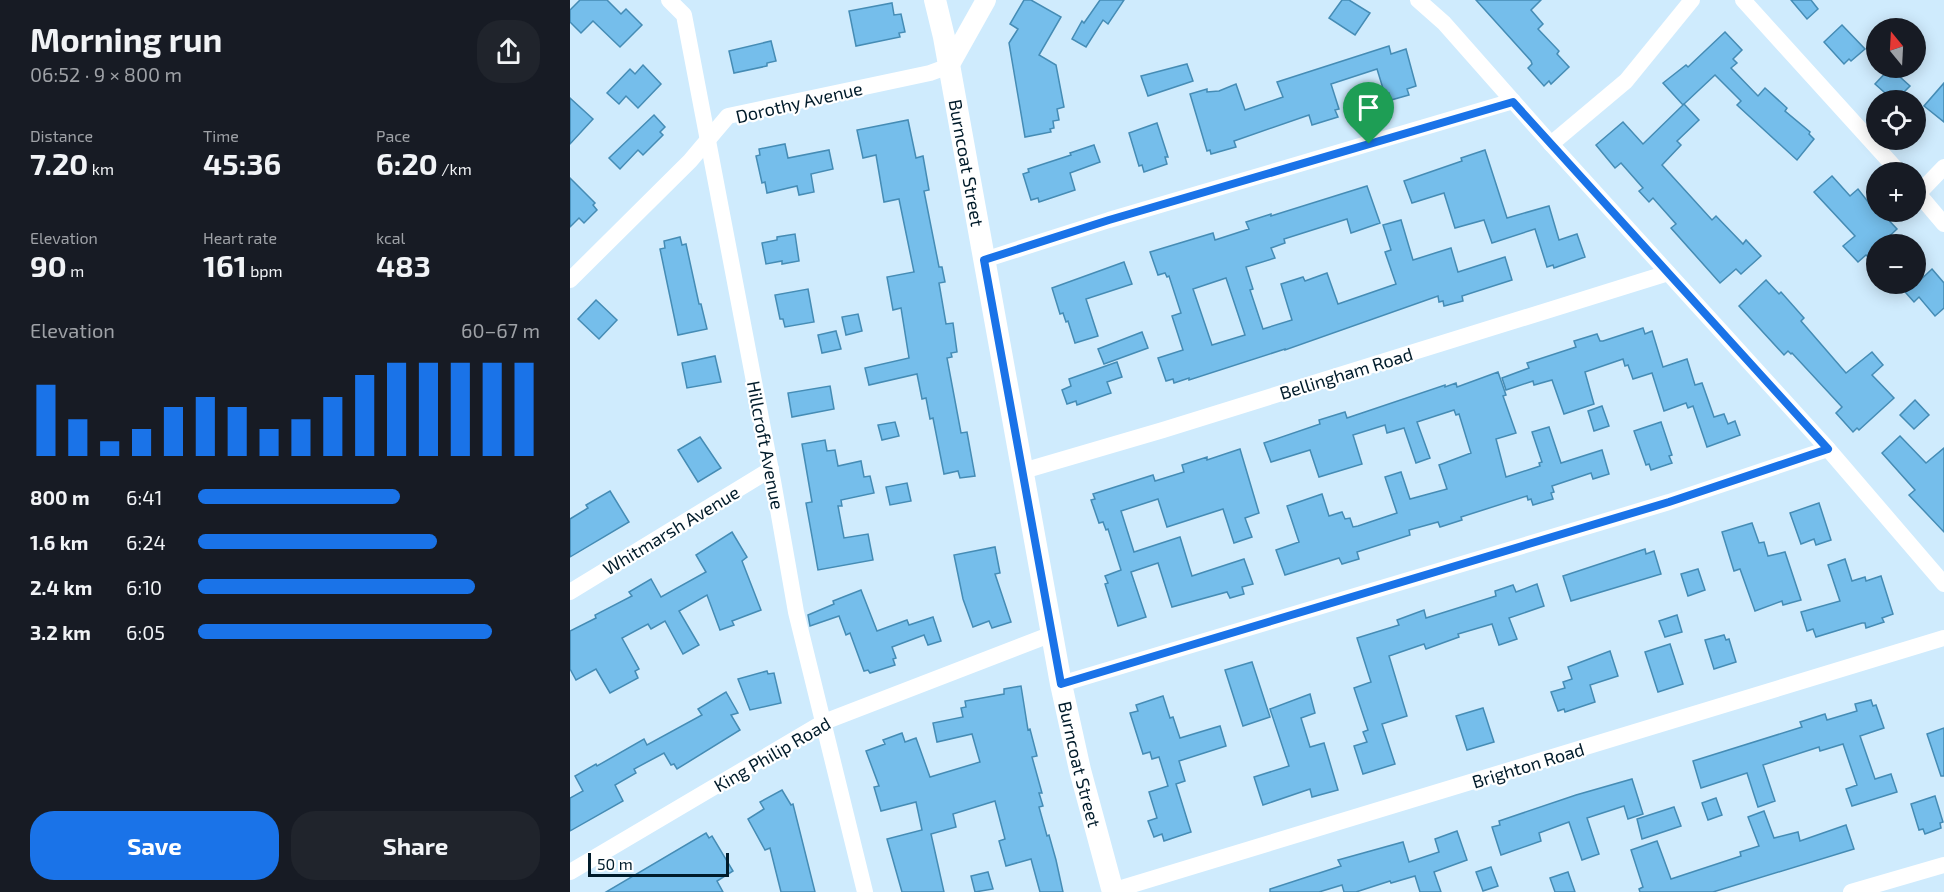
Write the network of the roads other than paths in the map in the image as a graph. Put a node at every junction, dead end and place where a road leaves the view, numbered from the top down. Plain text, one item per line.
1 (669, 0) edge
2 (935, 0) edge
3 (986, 0) edge
4 (1418, 0) edge
5 (1692, 0) edge
6 (1743, 0) edge
7 (949, 66) junction
8 (1513, 102) junction
9 (708, 138) junction
10 (1551, 144) junction
11 (1890, 162) edge
12 (1944, 167) edge
13 (1926, 184) edge
14 (1926, 203) edge
15 (1944, 224) edge
16 (984, 260) junction
17 (1668, 273) junction
18 (570, 280) edge
19 (1828, 449) junction
20 (771, 469) junction
21 (1023, 471) junction
22 (1944, 584) edge
23 (570, 592) edge
24 (1052, 634) junction
25 (1944, 639) edge
26 (1061, 684) junction
27 (824, 722) junction
28 (1944, 865) edge
29 (570, 872) edge
30 (865, 892) edge
31 (1113, 892) edge
32 (1851, 892) edge

1 - 9 street, Hillcroft Avenue
2 - 7 main road, Burncoat Street
3 - 7 street
4 - 8 street
5 - 10 street
6 - 11 street
7 - 9 street, Dorothy Avenue
7 - 16 main road, Burncoat Street
8 - 10 street
8 - 16 street
9 - 18 street, Dorothy Avenue
9 - 20 street, Hillcroft Avenue
10 - 17 street
12 - 13 street
14 - 15 street
16 - 21 main road, Burncoat Street
17 - 19 street
17 - 21 street, Bellingham Road
19 - 22 street
19 - 26 street
20 - 23 street, Whitmarsh Avenue
20 - 27 street, Hillcroft Avenue
21 - 24 main road, Burncoat Street
24 - 26 main road, Burncoat Street
24 - 27 street, King Philip Road
25 - 31 street, Brighton Road
26 - 31 main road, Burncoat Street
27 - 29 street, King Philip Road
27 - 30 street, Hillcroft Avenue
28 - 32 street

